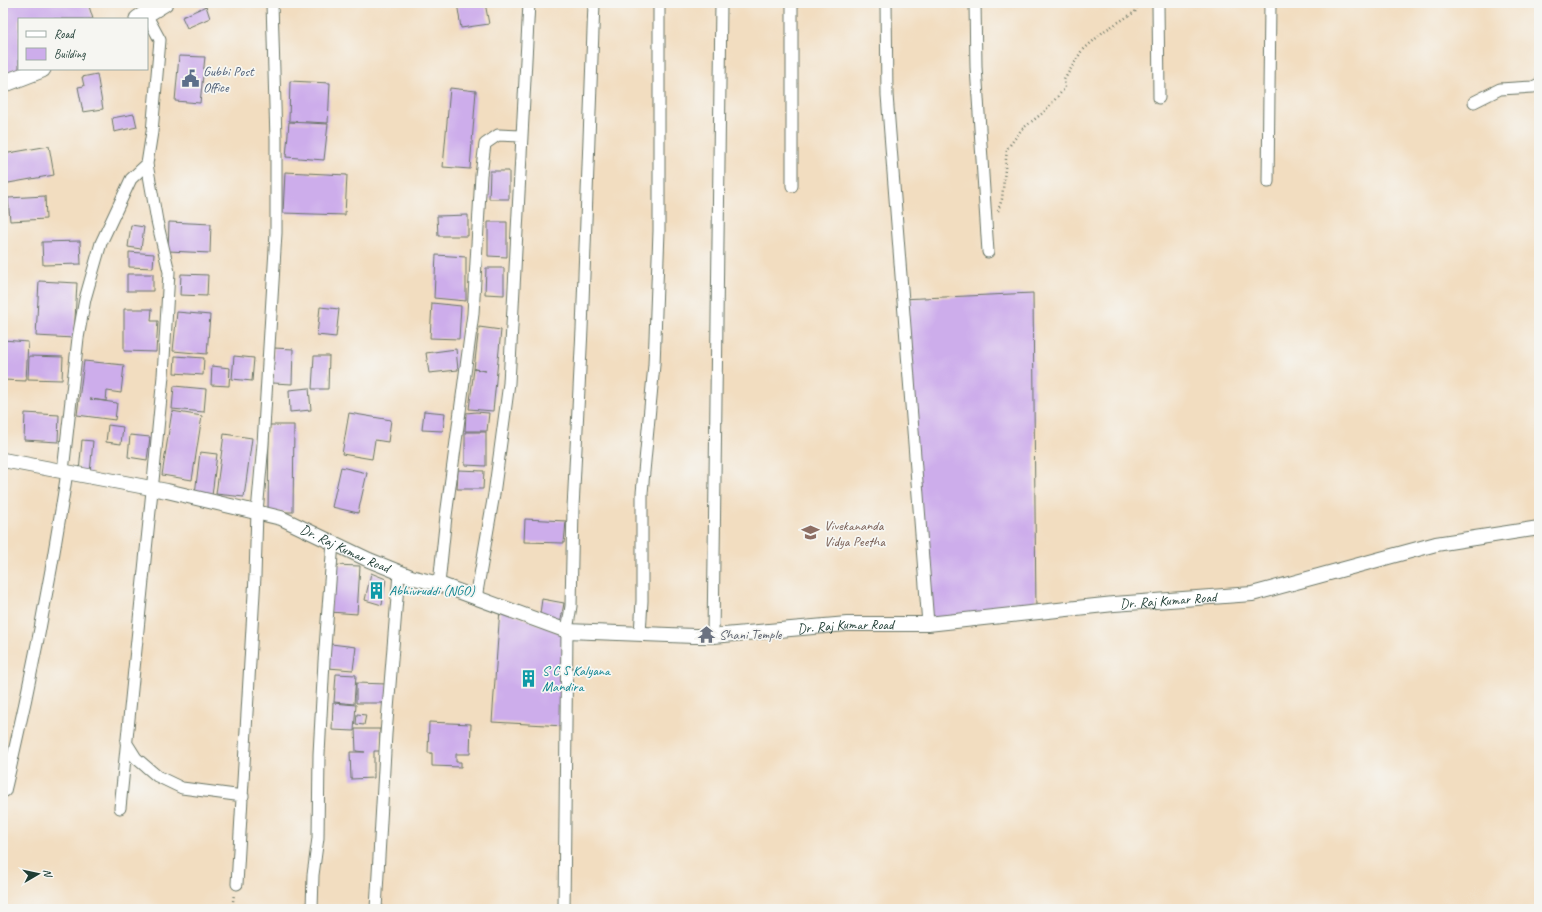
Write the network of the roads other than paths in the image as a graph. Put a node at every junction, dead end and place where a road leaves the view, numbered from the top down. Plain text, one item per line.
1 (164, 3) edge
2 (272, 3) edge
3 (530, 3) edge
4 (594, 3) edge
5 (659, 3) edge
6 (721, 3) edge
7 (792, 3) edge
8 (886, 3) edge
9 (976, 3) edge
10 (1158, 3) edge
11 (1270, 3) edge
12 (142, 17) edge
13 (148, 25) edge
14 (39, 70) edge
15 (3, 84) edge
16 (1539, 84) edge
17 (1160, 98) dead end
18 (1474, 102) dead end
19 (521, 136) junction
20 (147, 164) junction
21 (1268, 182) dead end
22 (792, 186) dead end
23 (988, 252) dead end
24 (3, 460) edge
25 (65, 472) junction
26 (152, 488) junction
27 (257, 512) junction
28 (1539, 528) edge
29 (333, 542) junction
30 (399, 573) junction
31 (439, 584) junction
32 (476, 598) junction
33 (928, 624) junction
34 (567, 631) junction
35 (640, 634) junction
36 (713, 636) junction
37 (126, 742) junction
38 (5, 791) dead end
39 (243, 796) junction
40 (120, 808) dead end
41 (237, 884) dead end
42 (312, 909) edge
43 (376, 909) edge
44 (564, 909) edge

1 - 12 main road
2 - 27 street
3 - 19 street
4 - 34 street
5 - 35 street
6 - 36 street
7 - 22 street
8 - 33 street
9 - 23 street
10 - 17 street
11 - 21 street
13 - 20 street
14 - 15 main road
16 - 18 street
19 - 31 street
19 - 32 street
20 - 25 street
20 - 26 street
24 - 25 street, Dr. Raj Kumar Road
25 - 26 street, Dr. Raj Kumar Road
25 - 38 street
26 - 27 street, Dr. Raj Kumar Road
26 - 37 street
27 - 29 street, Dr. Raj Kumar Road
27 - 39 street
28 - 33 street, Dr. Raj Kumar Road
29 - 30 street, Dr. Raj Kumar Road
29 - 42 street
30 - 31 street, Dr. Raj Kumar Road
30 - 43 street
31 - 32 street, Dr. Raj Kumar Road
32 - 34 street, Dr. Raj Kumar Road
33 - 36 street, Dr. Raj Kumar Road
34 - 35 street, Dr. Raj Kumar Road
34 - 44 street
35 - 36 street, Dr. Raj Kumar Road
37 - 39 street
37 - 40 street
39 - 41 street

